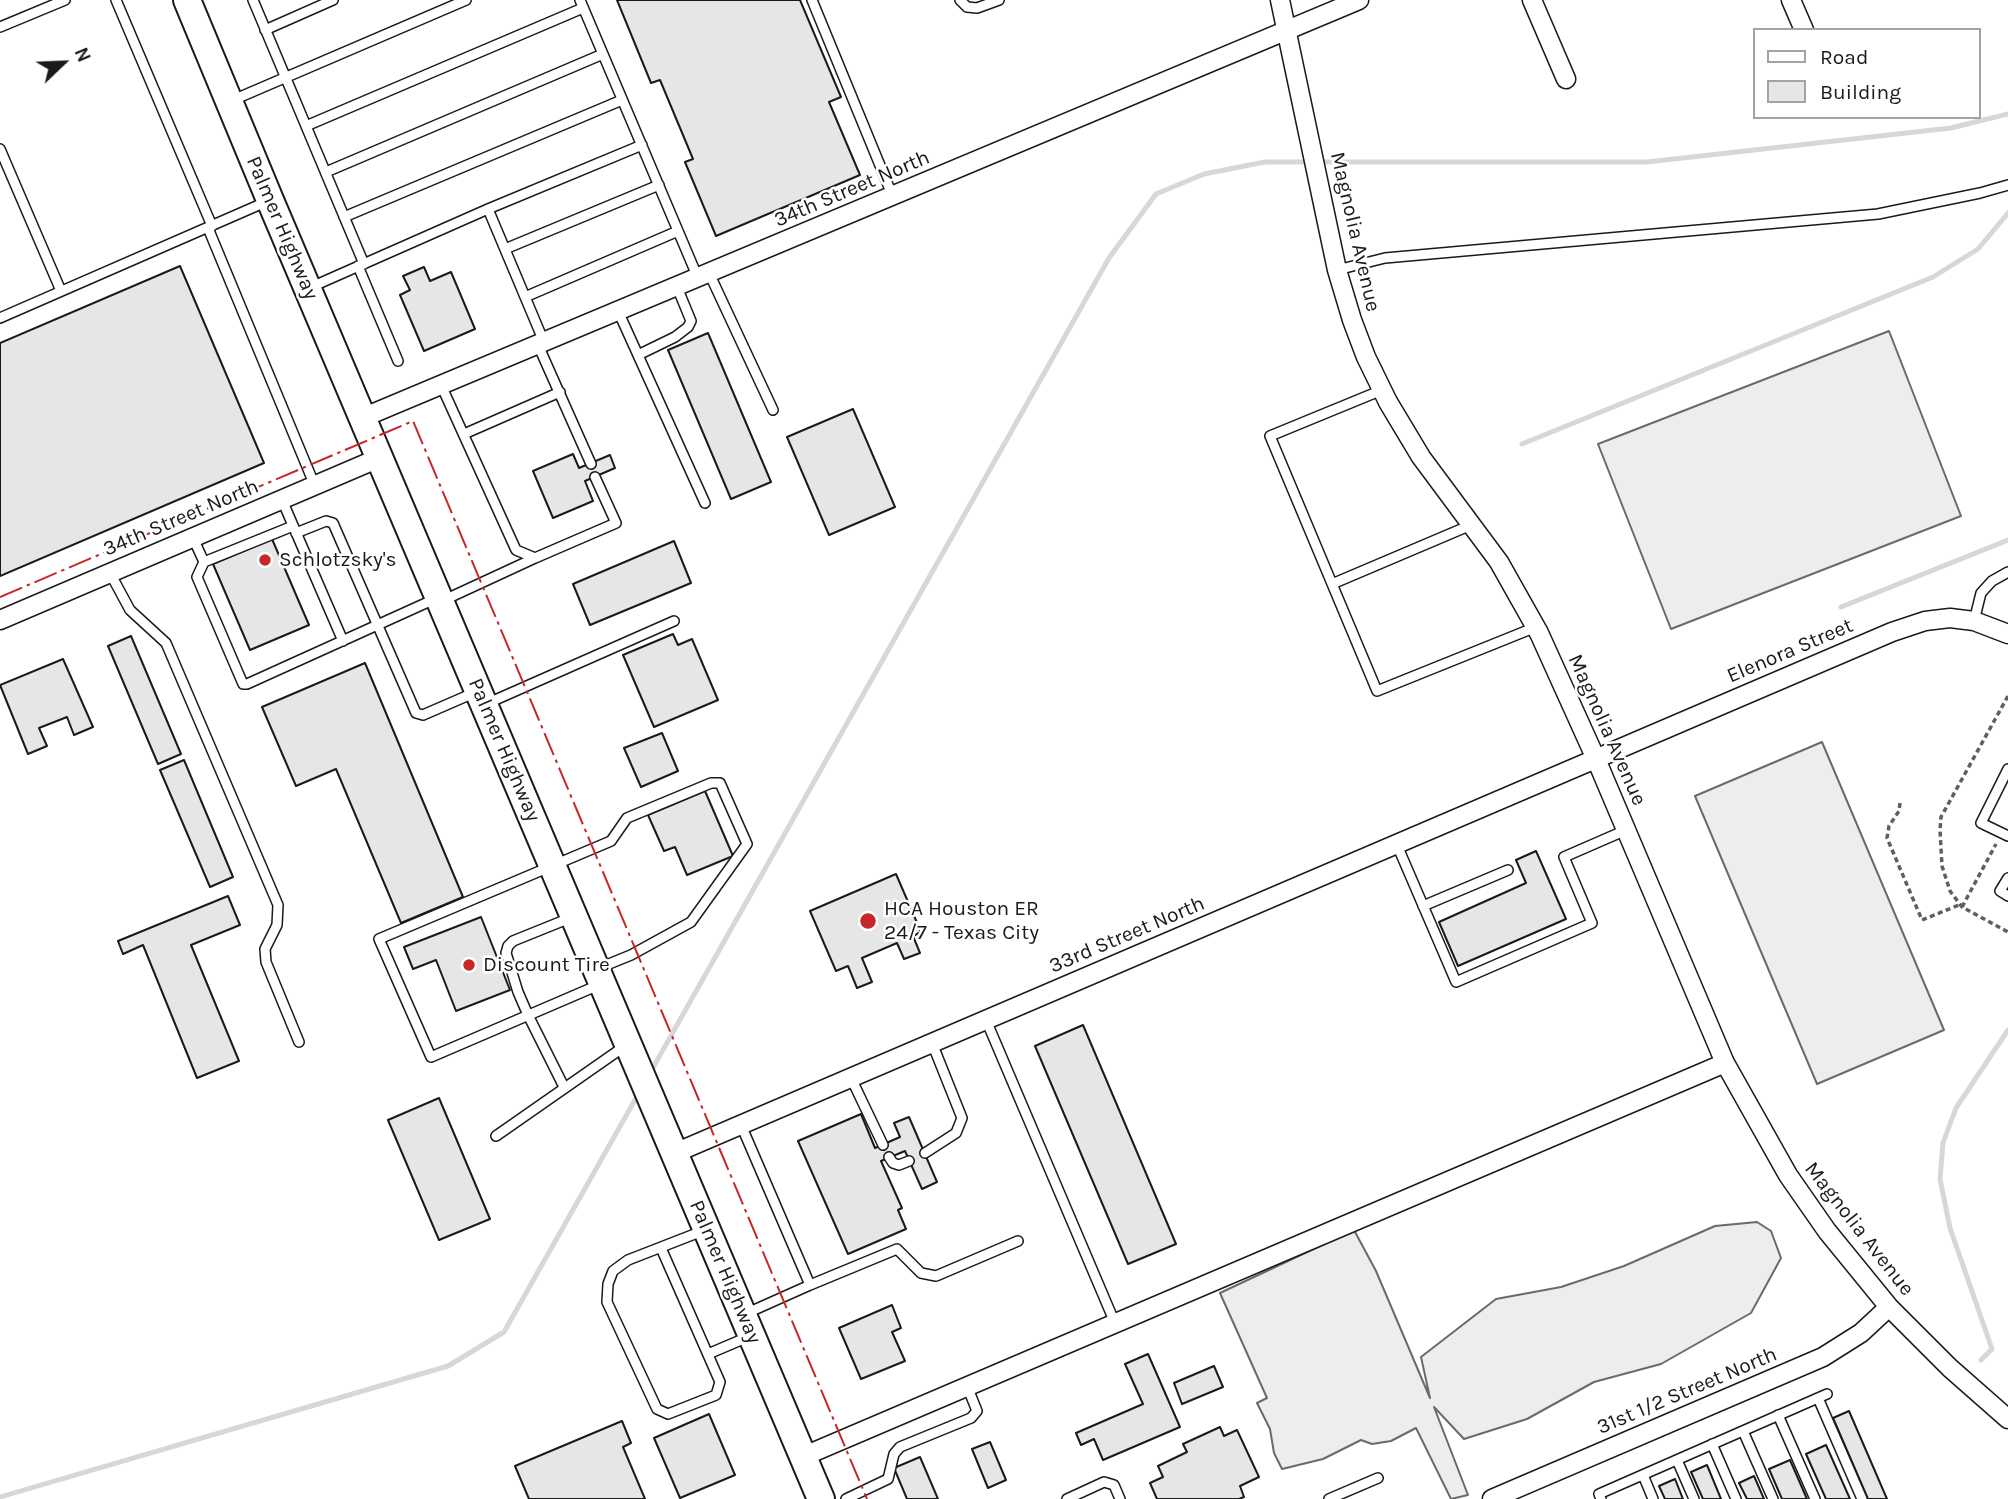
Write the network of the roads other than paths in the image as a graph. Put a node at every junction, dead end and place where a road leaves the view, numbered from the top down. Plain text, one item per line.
1 (65, 0) edge
2 (116, 0) edge
3 (187, 0) edge
4 (253, 0) edge
5 (333, 0) edge
6 (466, 0) edge
7 (812, 0) edge
8 (960, 0) edge
9 (999, 0) edge
10 (1280, 0) edge
11 (1359, 0) edge
12 (1532, 0) edge
13 (1791, 0) edge
14 (582, 4) edge
15 (0, 27) edge
16 (1803, 28) edge
17 (1287, 29) junction
18 (265, 30) junction
19 (603, 54) junction
20 (286, 78) junction
21 (1566, 79) dead end
22 (622, 100) junction
23 (229, 102) junction
24 (306, 126) junction
25 (642, 145) junction
26 (0, 149) edge
27 (326, 172) junction
28 (659, 185) junction
29 (2008, 185) edge
30 (893, 197) junction
31 (270, 200) junction
32 (488, 209) junction
33 (344, 217) junction
34 (210, 227) junction
35 (678, 231) junction
36 (505, 249) junction
37 (361, 265) junction
38 (1337, 270) junction
39 (704, 276) junction
40 (677, 287) junction
41 (308, 289) junction
42 (61, 291) junction
43 (525, 297) junction
44 (618, 311) junction
45 (0, 318) edge
46 (541, 343) junction
47 (638, 355) junction
48 (398, 362) dead end
49 (441, 385) junction
50 (1382, 390) junction
51 (560, 392) junction
52 (773, 410) dead end
53 (362, 418) junction
54 (464, 434) junction
55 (379, 458) junction
56 (590, 464) dead end
57 (595, 477) dead end
58 (315, 485) junction
59 (282, 500) junction
60 (705, 503) dead end
61 (1471, 525) junction
62 (294, 529) junction
63 (193, 538) junction
64 (535, 558) junction
65 (204, 562) junction
66 (2008, 572) edge
67 (110, 573) junction
68 (1332, 584) junction
69 (440, 600) junction
70 (0, 620) edge
71 (674, 621) dead end
72 (1974, 621) junction
73 (377, 625) junction
74 (1536, 627) junction
75 (2008, 634) edge
76 (343, 641) junction
77 (482, 698) junction
78 (1596, 759) junction
79 (2008, 769) edge
80 (1626, 830) junction
81 (2005, 834) edge
82 (1397, 845) junction
83 (553, 865) junction
84 (1508, 870) dead end
85 (2008, 878) edge
86 (2008, 896) edge
87 (1423, 906) junction
88 (575, 916) junction
89 (601, 976) junction
90 (528, 1015) junction
91 (986, 1020) junction
92 (299, 1042) dead end
93 (932, 1044) junction
94 (631, 1047) junction
95 (1725, 1063) junction
96 (851, 1078) junction
97 (564, 1087) junction
98 (741, 1125) junction
99 (496, 1136) dead end
100 (883, 1144) dead end
101 (675, 1153) junction
102 (925, 1153) dead end
103 (889, 1157) dead end
104 (909, 1161) dead end
105 (707, 1230) junction
106 (1018, 1241) dead end
107 (661, 1248) junction
108 (810, 1285) junction
109 (1889, 1307) junction
110 (1115, 1323) junction
111 (747, 1325) junction
112 (708, 1354) junction
113 (967, 1386) junction
114 (1778, 1415) junction
115 (2008, 1419) edge
116 (1743, 1431) junction
117 (1712, 1444) junction
118 (802, 1457) junction
119 (1676, 1460) junction
120 (1643, 1475) junction
121 (1378, 1478) dead end
122 (821, 1499) edge
123 (846, 1499) edge
124 (1067, 1499) edge
125 (1120, 1499) edge
126 (1329, 1499) edge
127 (1492, 1499) edge
128 (1601, 1499) edge
129 (1653, 1499) edge
130 (1694, 1499) edge
131 (1737, 1499) edge
132 (1773, 1499) edge
133 (1815, 1499) edge
134 (1862, 1499) edge

1 - 15 lane
2 - 34 lane
3 - 23 main road, Palmer Highway
4 - 18 lane
5 - 18 lane
6 - 20 lane
7 - 30 lane
8 - 9 lane
10 - 17 street, Magnolia Avenue
11 - 17 street, 34th Street North
12 - 21 street
13 - 16 street
14 - 19 lane
14 - 24 lane
17 - 30 street, 34th Street North
17 - 38 street, Magnolia Avenue
18 - 20 lane
19 - 22 lane
19 - 27 lane
20 - 23 lane
20 - 24 lane
22 - 25 lane
22 - 33 lane
23 - 31 main road, Palmer Highway
24 - 27 lane
25 - 28 lane
25 - 32 lane
26 - 42 lane
27 - 33 lane
28 - 35 lane
28 - 36 lane
29 - 38 lane
30 - 39 street, 34th Street North
31 - 34 lane
31 - 41 main road, Palmer Highway
32 - 36 lane
32 - 37 lane
33 - 37 lane
34 - 42 lane
34 - 58 lane
35 - 39 lane
35 - 43 lane
36 - 43 lane
37 - 41 lane
37 - 48 lane
38 - 50 street, Magnolia Avenue
39 - 40 street, 34th Street North
39 - 52 lane
40 - 44 street, 34th Street North
40 - 47 lane
41 - 53 main road, Palmer Highway
42 - 45 lane
43 - 46 lane
44 - 46 street, 34th Street North
44 - 47 lane
46 - 49 street, 34th Street North
46 - 51 lane
47 - 60 lane
49 - 53 street, 34th Street North
49 - 54 lane
50 - 61 street, Magnolia Avenue
50 - 68 lane
51 - 54 lane
51 - 56 lane
53 - 55 main road, Palmer Highway
54 - 64 lane
55 - 58 street, 34th Street North
55 - 69 main road, Palmer Highway
57 - 64 lane
58 - 59 street, 34th Street North
59 - 62 lane
59 - 63 street, 34th Street North
61 - 68 lane
61 - 74 street, Magnolia Avenue
62 - 65 lane
62 - 73 lane
62 - 76 lane
63 - 65 lane
63 - 67 street, 34th Street North
64 - 69 lane
65 - 76 lane
66 - 72 lane
67 - 70 street, 34th Street North
67 - 92 lane
68 - 74 lane
69 - 73 lane
69 - 77 main road, Palmer Highway
71 - 77 lane
72 - 75 street, Elenora Street
72 - 78 street, Elenora Street
73 - 76 lane
73 - 77 lane
74 - 78 street, Magnolia Avenue
77 - 83 main road, Palmer Highway
78 - 80 street, Magnolia Avenue
78 - 82 street, 33rd Street North
79 - 81 lane
80 - 87 lane
80 - 95 street, Magnolia Avenue
82 - 87 lane
82 - 91 street, 33rd Street North
83 - 88 main road, Palmer Highway
83 - 89 lane
83 - 90 lane
84 - 87 lane
85 - 86 lane
88 - 89 main road, Palmer Highway
88 - 90 lane
89 - 90 lane
89 - 94 main road, Palmer Highway
90 - 97 lane
91 - 93 street, 33rd Street North
91 - 110 lane
93 - 96 street, 33rd Street North
93 - 102 lane
94 - 97 lane
94 - 101 main road, Palmer Highway
95 - 109 street, Magnolia Avenue
95 - 110 street
96 - 98 street, 33rd Street North
96 - 100 lane
97 - 99 lane
98 - 101 street, 33rd Street North
98 - 108 lane
101 - 105 main road, Palmer Highway
103 - 104 lane
105 - 107 lane
105 - 111 main road, Palmer Highway
106 - 108 lane
107 - 112 lane
107 - 112 lane
108 - 111 lane
109 - 115 street, Magnolia Avenue
109 - 127 street, 31st 1/2 Street North
110 - 113 street
111 - 112 lane
111 - 118 main road, Palmer Highway
113 - 118 street
113 - 123 lane
114 - 116 lane
114 - 133 lane
114 - 134 lane
116 - 117 lane
116 - 132 lane
117 - 119 lane
117 - 131 lane
118 - 122 main road, Palmer Highway
119 - 120 lane
119 - 130 lane
120 - 128 lane
120 - 129 lane
121 - 126 lane
124 - 125 lane

